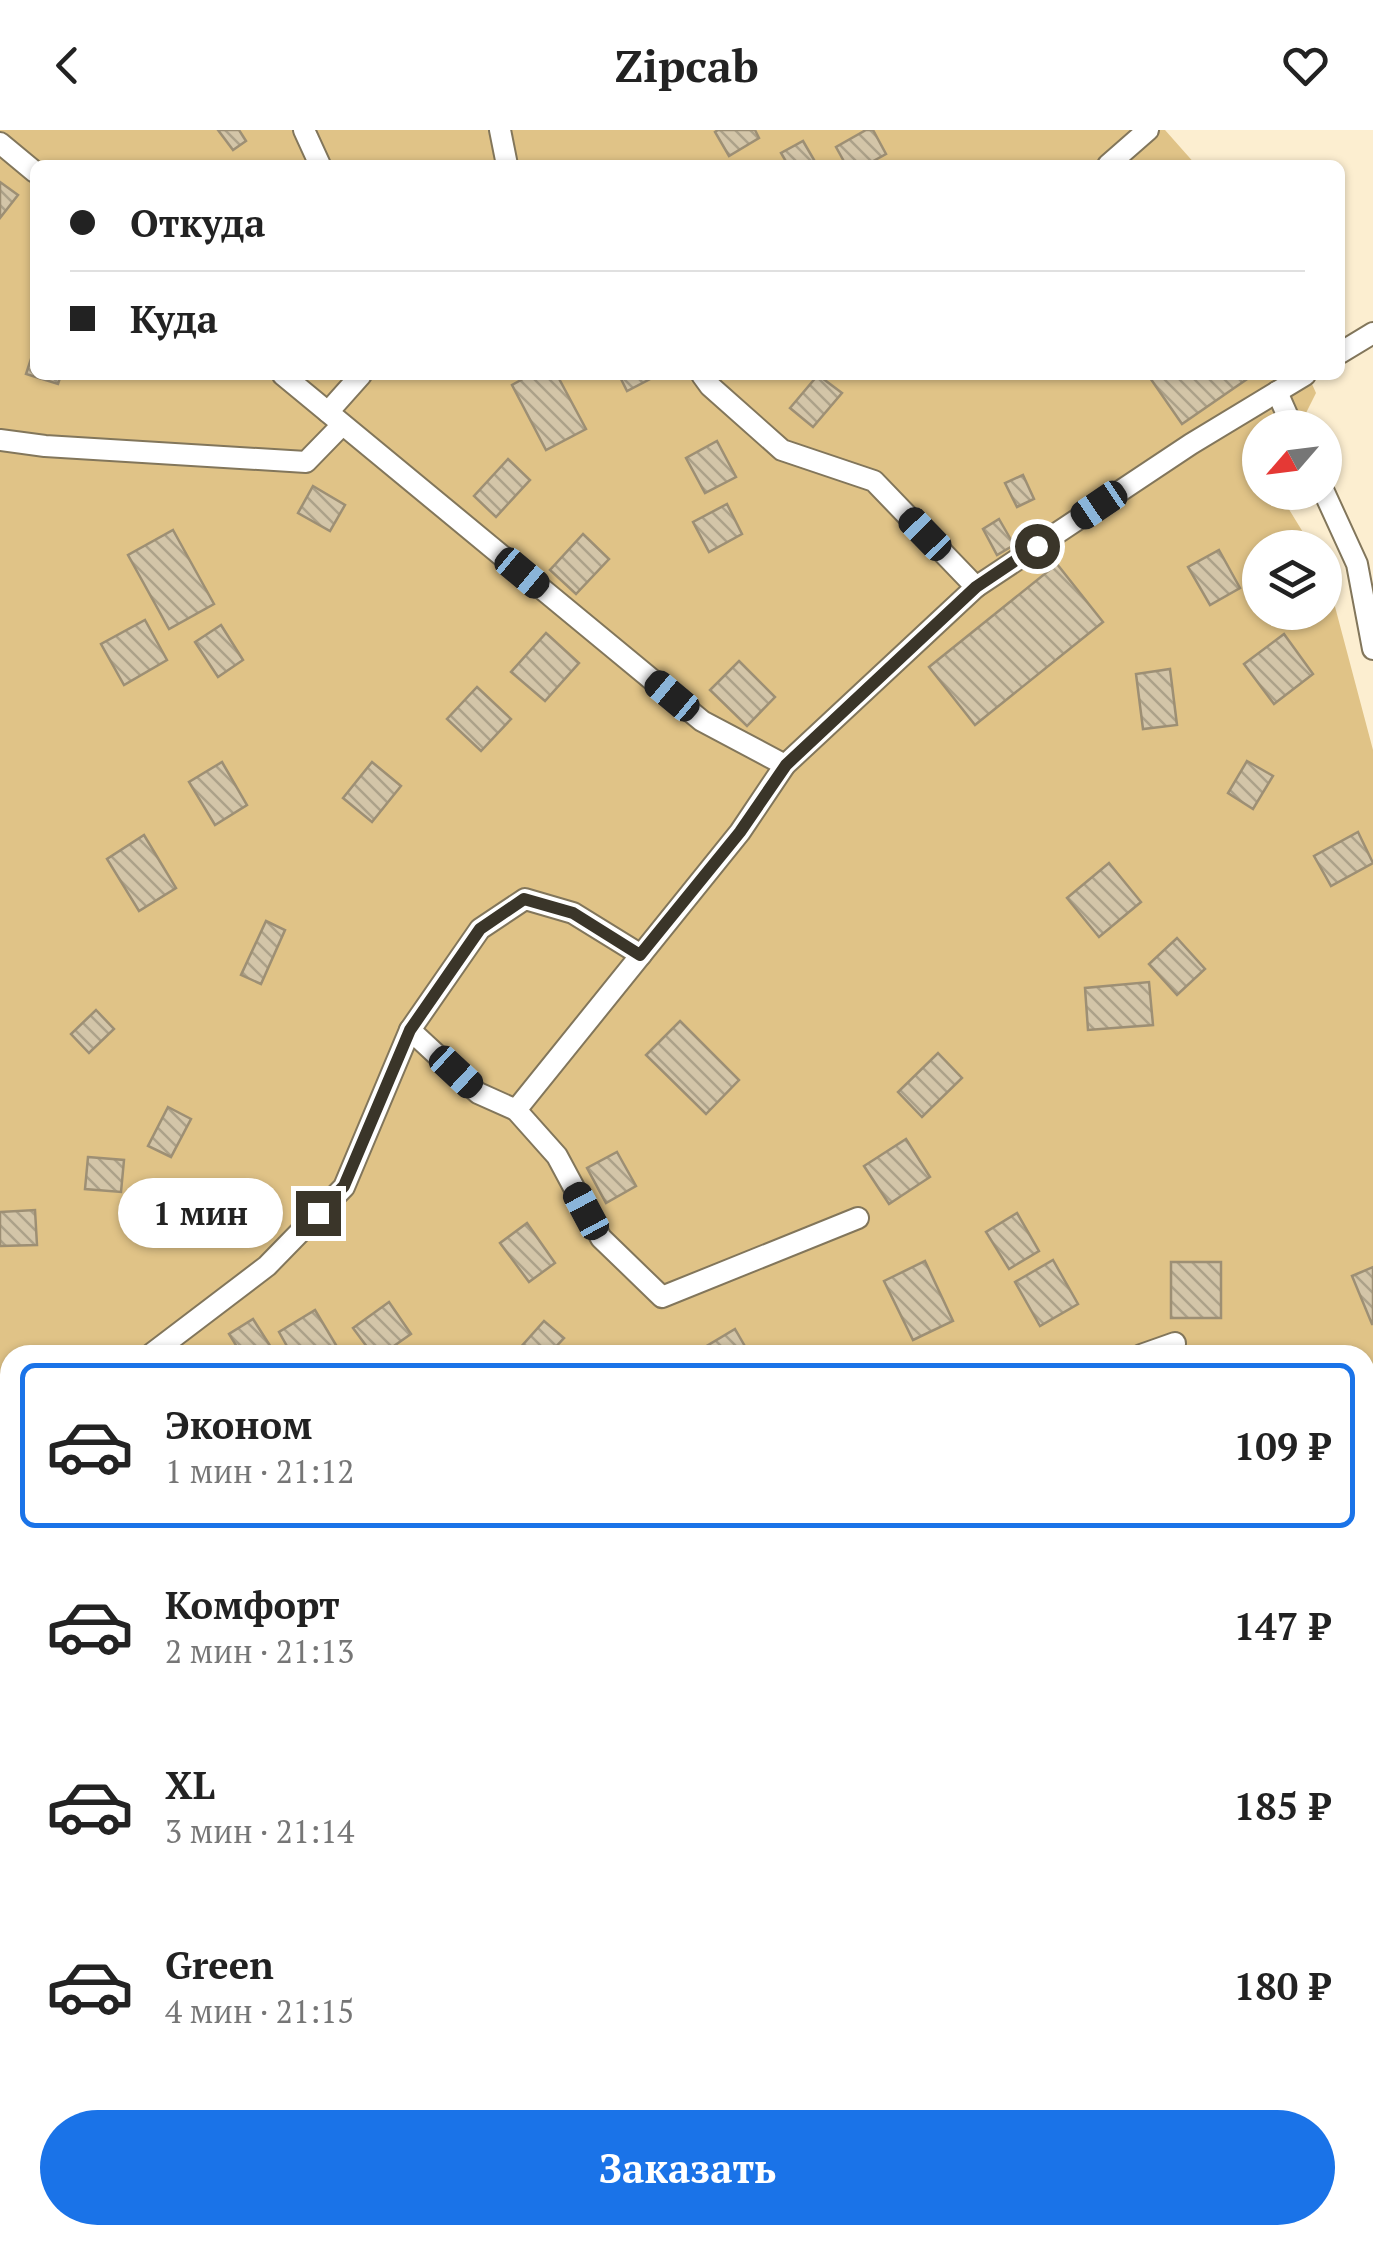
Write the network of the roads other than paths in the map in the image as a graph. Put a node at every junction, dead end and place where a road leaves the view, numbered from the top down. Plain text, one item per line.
1 (304, 130) edge
2 (500, 130) edge
3 (1148, 130) edge
4 (0, 143) edge
5 (318, 160) edge
6 (506, 160) edge
7 (1114, 160) edge
8 (30, 168) edge
9 (1373, 332) edge
10 (1345, 350) edge
11 (289, 380) edge
12 (358, 380) edge
13 (706, 380) edge
14 (1296, 380) edge
15 (1277, 392) junction
16 (1286, 410) edge
17 (335, 418) junction
18 (0, 440) edge
19 (1332, 510) edge
20 (976, 587) junction
21 (1373, 649) edge
22 (786, 765) junction
23 (640, 955) junction
24 (410, 1030) junction
25 (516, 1110) junction
26 (858, 1218) dead end
27 (1174, 1343) dead end
28 (163, 1345) edge
29 (1168, 1345) edge

1 - 5 lane
2 - 6 lane
3 - 7 lane
4 - 8 lane
9 - 10 lane
11 - 17 lane
12 - 17 lane
13 - 20 lane
14 - 15 lane
15 - 16 lane
15 - 20 lane
17 - 18 lane
17 - 22 lane
19 - 21 lane
20 - 22 lane
22 - 23 lane
23 - 24 lane
23 - 25 lane
24 - 25 lane
24 - 28 lane
25 - 26 lane
27 - 29 lane

